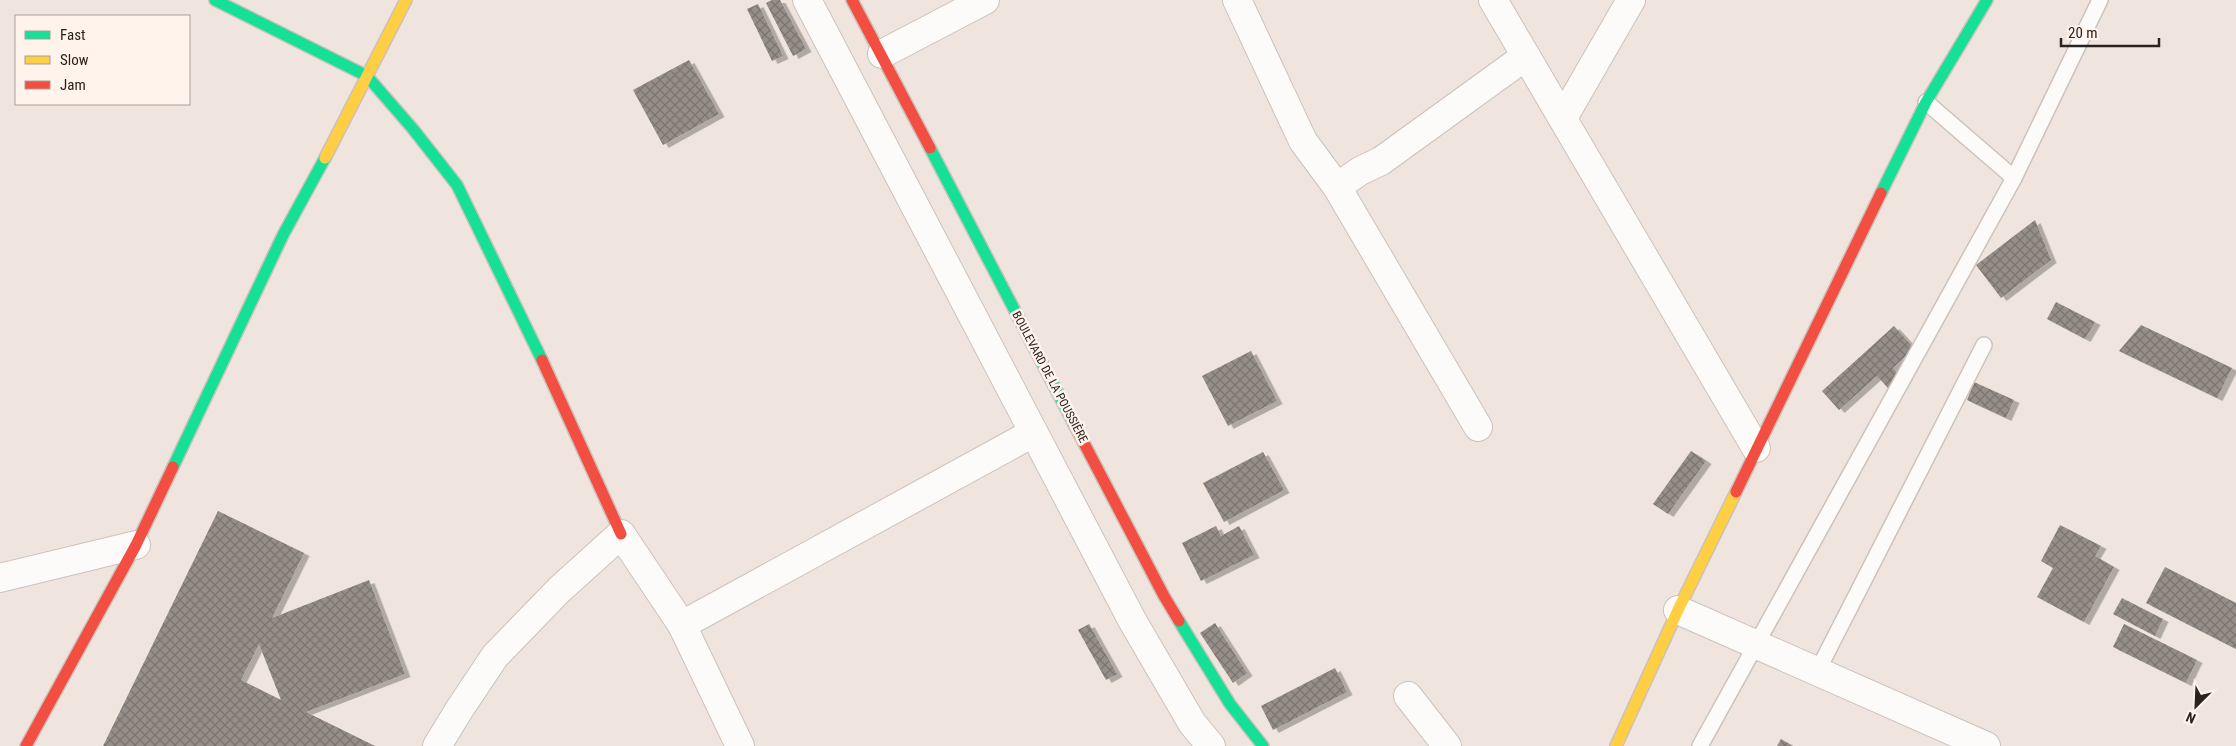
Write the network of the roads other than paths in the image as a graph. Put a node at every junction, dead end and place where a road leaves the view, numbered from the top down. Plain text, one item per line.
1 (215, 0) edge
2 (406, 0) edge
3 (808, 0) edge
4 (852, 0) edge
5 (985, 0) edge
6 (1237, 0) edge
7 (1493, 0) edge
8 (1631, 0) edge
9 (1986, 0) edge
10 (2100, 0) edge
11 (882, 54) junction
12 (1526, 56) junction
13 (367, 76) junction
14 (1926, 102) junction
15 (1562, 118) junction
16 (2014, 178) junction
17 (1337, 187) junction
18 (1984, 345) dead end
19 (1478, 427) dead end
20 (1033, 433) junction
21 (1756, 448) junction
22 (621, 534) junction
23 (136, 545) junction
24 (0, 578) edge
25 (1678, 610) junction
26 (682, 625) junction
27 (1755, 644) junction
28 (1817, 672) junction
29 (1408, 696) dead end
30 (26, 746) edge
31 (438, 746) edge
32 (740, 746) edge
33 (1211, 746) edge
34 (1263, 746) edge
35 (1447, 746) edge
36 (1616, 746) edge
37 (1700, 746) edge
38 (1986, 746) edge

1 - 13 street
2 - 13 street
3 - 20 street
4 - 11 street, BOULEVARD DE LA POUSSIÈRE
5 - 11 street
6 - 17 street
7 - 12 street
8 - 15 street
9 - 14 street
10 - 16 lane
11 - 34 street, BOULEVARD DE LA POUSSIÈRE
12 - 15 street
12 - 17 street
13 - 22 street
13 - 23 street
14 - 16 lane
14 - 21 street
15 - 21 street
16 - 27 lane
17 - 19 street
18 - 28 lane
20 - 26 street
20 - 33 street
21 - 25 street
22 - 26 street
22 - 31 street
23 - 24 street
23 - 30 street
25 - 27 street
25 - 36 street
26 - 32 street
27 - 28 street
27 - 37 lane
28 - 38 street
29 - 35 street

